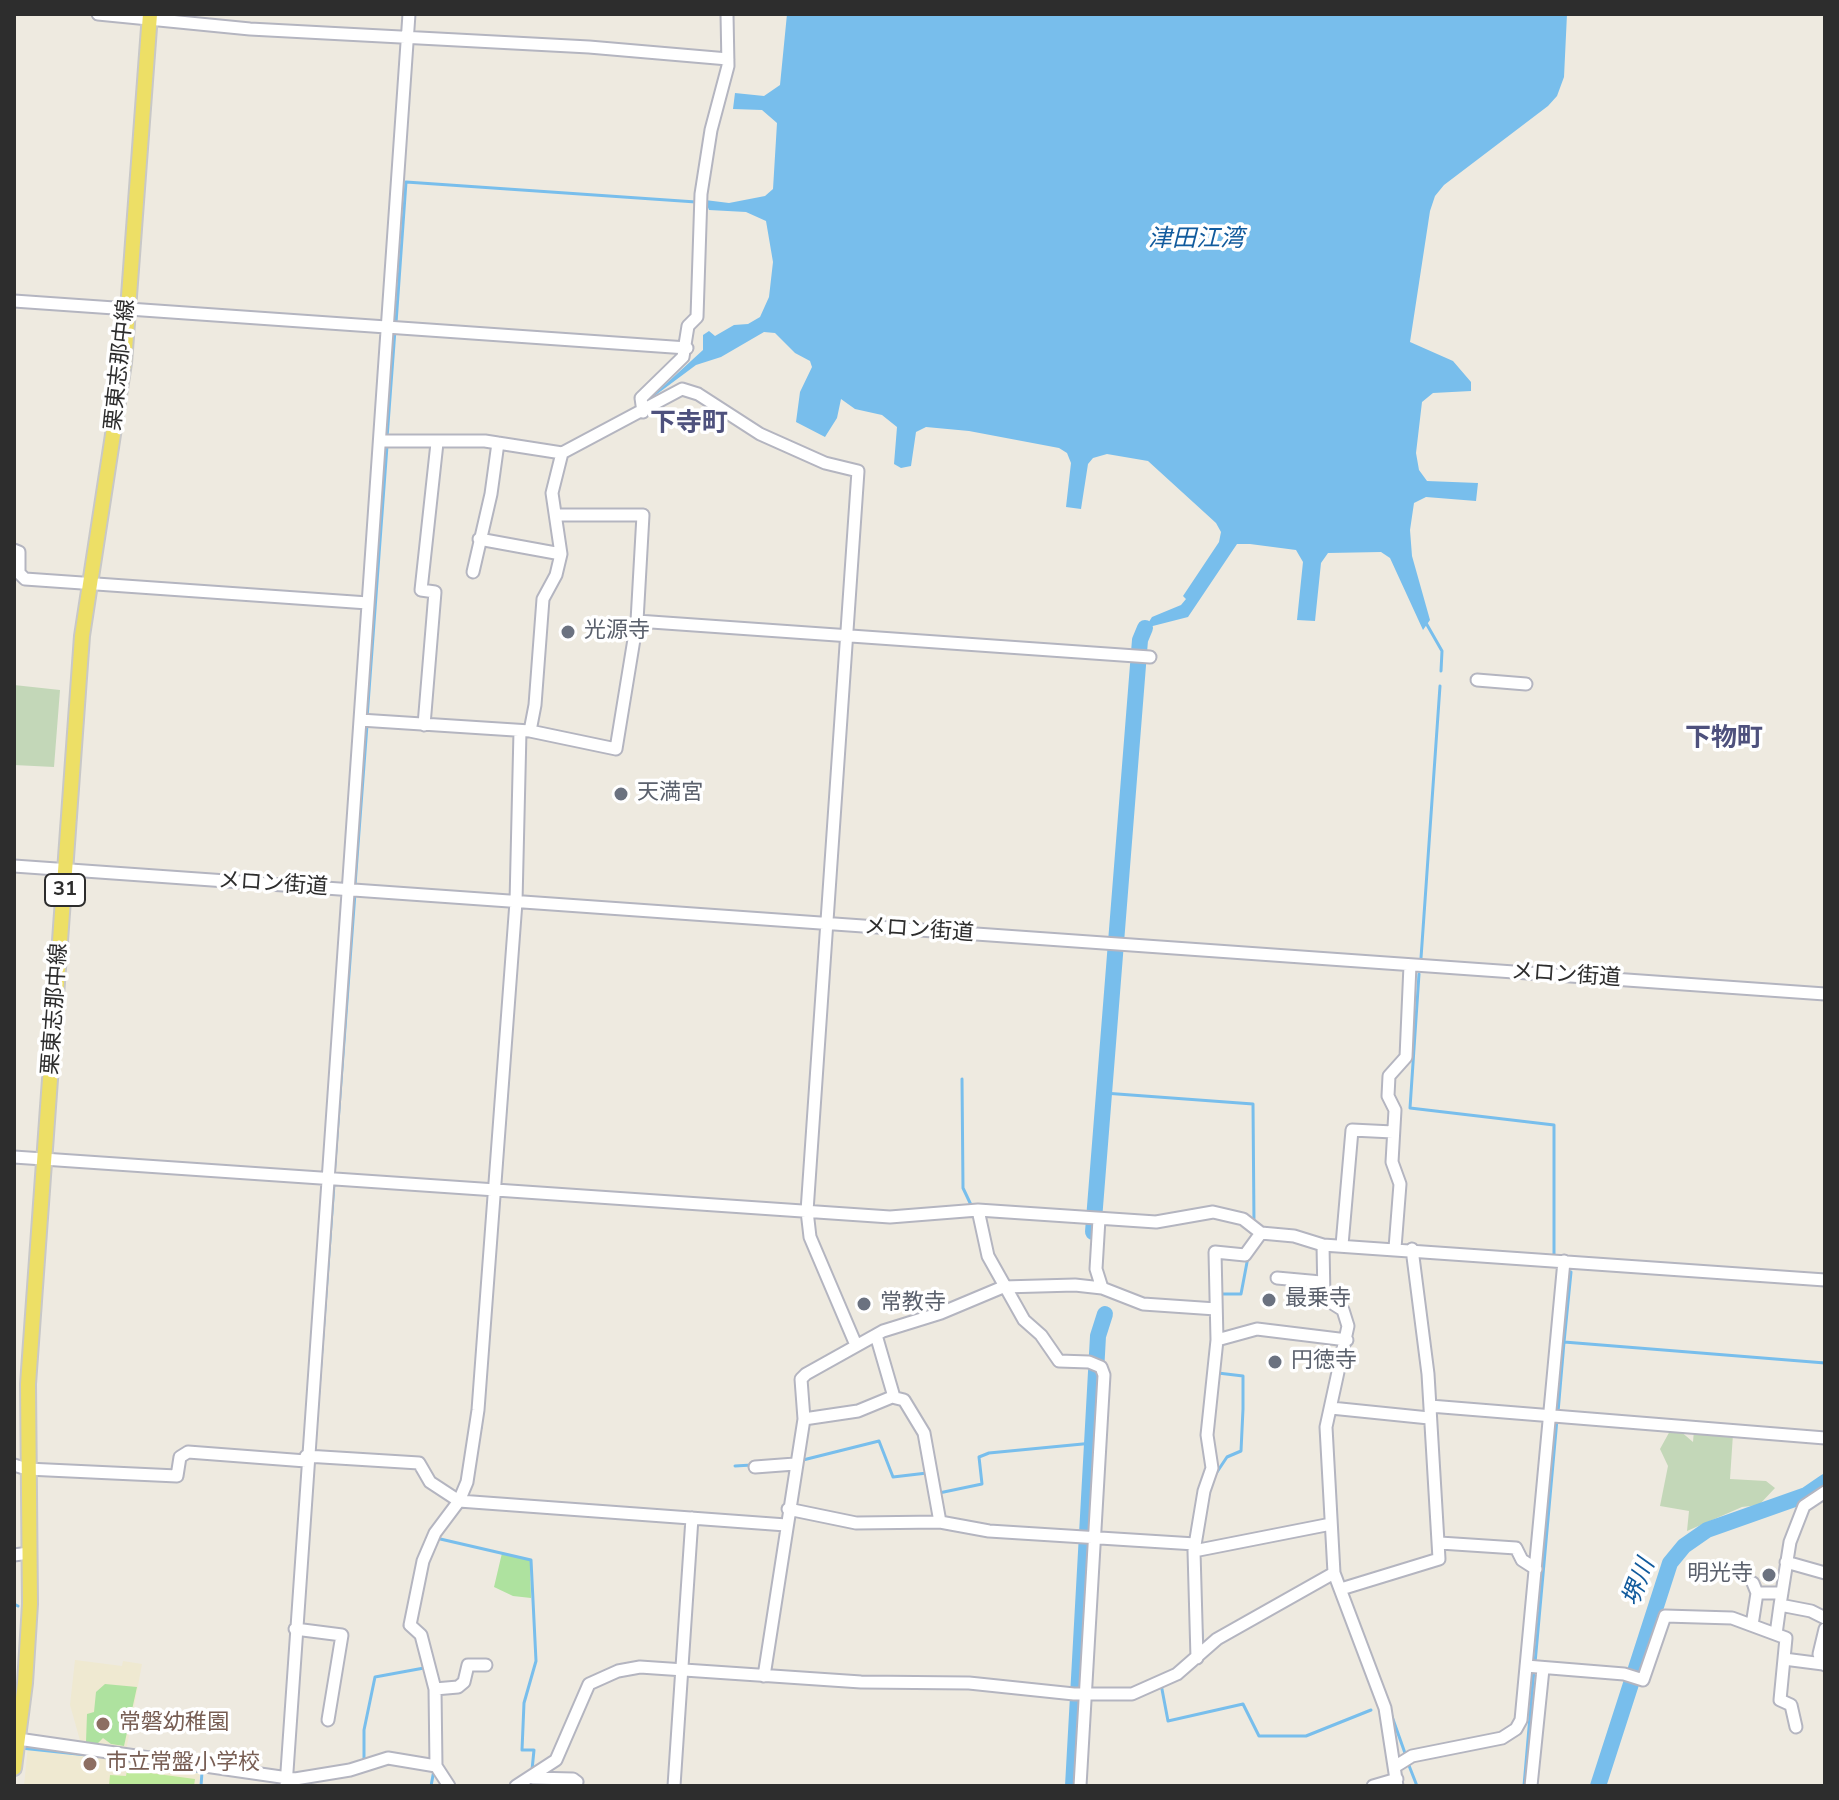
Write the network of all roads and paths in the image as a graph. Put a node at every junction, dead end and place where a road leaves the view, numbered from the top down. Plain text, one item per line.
1 (98, 14) edge
2 (409, 14) edge
3 (727, 14) edge
4 (150, 16) edge
5 (407, 36) junction
6 (728, 59) junction
7 (14, 301) edge
8 (129, 308) junction
9 (393, 328) junction
10 (687, 348) junction
11 (643, 412) junction
12 (385, 441) junction
13 (437, 443) junction
14 (498, 443) junction
15 (562, 453) junction
16 (557, 515) junction
17 (479, 539) junction
18 (14, 550) edge
19 (561, 554) junction
20 (473, 572) dead end
21 (89, 583) junction
22 (368, 603) junction
23 (637, 621) junction
24 (848, 637) junction
25 (1150, 657) dead end
26 (1477, 680) dead end
27 (1526, 684) dead end
28 (366, 721) junction
29 (424, 725) junction
30 (525, 731) junction
31 (14, 866) edge
32 (67, 869) junction
33 (353, 891) junction
34 (516, 902) junction
35 (827, 924) junction
36 (1410, 965) junction
37 (1825, 994) edge
38 (1393, 1132) junction
39 (14, 1157) edge
40 (45, 1158) junction
41 (332, 1178) junction
42 (497, 1187) junction
43 (978, 1210) junction
44 (807, 1211) junction
45 (1095, 1219) junction
46 (1261, 1233) junction
47 (1323, 1245) junction
48 (1342, 1245) junction
49 (1395, 1248) junction
50 (1412, 1249) junction
51 (1564, 1261) junction
52 (1277, 1278) dead end
53 (1825, 1280) edge
54 (1321, 1282) junction
55 (1003, 1287) junction
56 (1102, 1288) junction
57 (1216, 1309) junction
58 (876, 1335) junction
59 (1217, 1340) junction
60 (1347, 1340) junction
61 (856, 1345) junction
62 (894, 1397) junction
63 (1331, 1408) junction
64 (1430, 1412) junction
65 (1549, 1415) junction
66 (804, 1419) junction
67 (1825, 1438) edge
68 (310, 1457) junction
69 (795, 1464) junction
70 (20, 1467) edge
71 (755, 1467) dead end
72 (1825, 1492) edge
73 (459, 1501) junction
74 (788, 1509) junction
75 (692, 1518) junction
76 (940, 1522) junction
77 (1331, 1524) junction
78 (786, 1525) junction
79 (1091, 1538) junction
80 (1440, 1543) junction
81 (1195, 1547) junction
82 (21, 1554) edge
83 (1786, 1562) junction
84 (1536, 1569) junction
85 (1334, 1573) junction
86 (1825, 1573) edge
87 (1341, 1589) junction
88 (1781, 1599) junction
89 (1825, 1618) edge
90 (1752, 1625) junction
91 (1825, 1629) edge
92 (299, 1630) junction
93 (1776, 1634) junction
94 (1197, 1658) junction
95 (1784, 1659) junction
96 (1824, 1664) edge
97 (486, 1665) dead end
98 (1535, 1667) junction
99 (682, 1670) junction
100 (764, 1676) junction
101 (435, 1689) junction
102 (1081, 1694) junction
103 (328, 1720) dead end
104 (1796, 1727) dead end
105 (18, 1739) junction
106 (14, 1761) edge
107 (436, 1766) junction
108 (1396, 1766) junction
109 (14, 1768) edge
110 (533, 1778) junction
111 (287, 1783) edge
112 (1397, 1783) edge
113 (442, 1784) edge
114 (516, 1786) edge
115 (576, 1786) edge
116 (674, 1786) edge
117 (1080, 1786) edge
118 (1373, 1786) edge
119 (1531, 1786) edge

1 - 4 street
2 - 5 street
3 - 6 street
4 - 5 street
4 - 8 main road, 栗東志那中線 / 31
5 - 6 street
5 - 9 street
6 - 10 street
7 - 8 street
8 - 9 street
8 - 21 main road, 栗東志那中線 / 31
9 - 10 street
9 - 12 street
10 - 11 street
11 - 15 street
11 - 24 street
12 - 13 street
12 - 22 street
13 - 14 street
13 - 29 street
14 - 15 street
14 - 17 street
15 - 16 street
16 - 19 street
16 - 23 street
17 - 19 street
17 - 20 street
18 - 21 street
19 - 30 street
21 - 22 street
21 - 32 main road, 栗東志那中線 / 31
22 - 28 street
23 - 24 street
23 - 30 street
24 - 25 street
24 - 35 street
26 - 27 street
28 - 29 street
28 - 33 street
29 - 30 street
30 - 34 street
31 - 32 street, メロン街道
32 - 33 street, メロン街道
32 - 40 main road, 栗東志那中線 / 31
33 - 34 street, メロン街道
33 - 41 street
34 - 35 street, メロン街道
34 - 42 street
35 - 36 street, メロン街道
35 - 44 street
36 - 37 street, メロン街道
36 - 38 street
38 - 48 street
38 - 49 street
39 - 40 street
40 - 41 street
40 - 70 main road, 栗東志那中線 / 31
41 - 42 street
41 - 68 street
42 - 44 street
42 - 73 street
43 - 44 street
43 - 45 street
43 - 55 street
44 - 61 street
45 - 46 street
45 - 56 street
46 - 47 street
46 - 57 street
47 - 48 street
47 - 54 street
48 - 49 street
49 - 50 street
50 - 51 street
50 - 64 street
51 - 53 street
51 - 65 street
52 - 54 street
54 - 60 street
55 - 56 street
55 - 58 street
55 - 79 street
56 - 57 street
57 - 59 street
58 - 61 street
58 - 62 street
59 - 60 street
59 - 81 street
60 - 63 street
61 - 66 street
62 - 66 street
62 - 76 street
63 - 64 street
63 - 77 street
64 - 65 street
64 - 80 street
65 - 67 street
65 - 84 street
66 - 69 street
68 - 70 street
68 - 73 street
68 - 92 street
69 - 71 street
69 - 74 street
70 - 82 main road, 栗東志那中線 / 31
72 - 83 street
73 - 75 street
73 - 101 street
74 - 76 street
74 - 78 street
75 - 78 street
75 - 99 street
76 - 79 street
77 - 81 street
77 - 85 street
78 - 100 street
79 - 81 street
79 - 102 street
80 - 84 street
80 - 87 street
81 - 94 street
82 - 105 main road, 栗東志那中線 / 31
83 - 86 street
83 - 88 street
84 - 98 street
85 - 87 street
85 - 94 street
87 - 108 street
88 - 89 street
88 - 90 street
88 - 93 street
90 - 93 street
90 - 98 street
91 - 96 street
92 - 103 street
92 - 111 street
93 - 95 street
94 - 102 street
95 - 96 street
95 - 104 street
97 - 101 street
98 - 108 street
98 - 119 street
99 - 100 street
99 - 110 street
99 - 116 street
100 - 102 street
101 - 107 street
102 - 117 street
105 - 106 main road, 栗東志那中線 / 31
105 - 111 street
106 - 109 main road, 栗東志那中線 / 31
107 - 111 street
107 - 113 street
108 - 112 street
110 - 114 street
110 - 115 street
112 - 118 street

